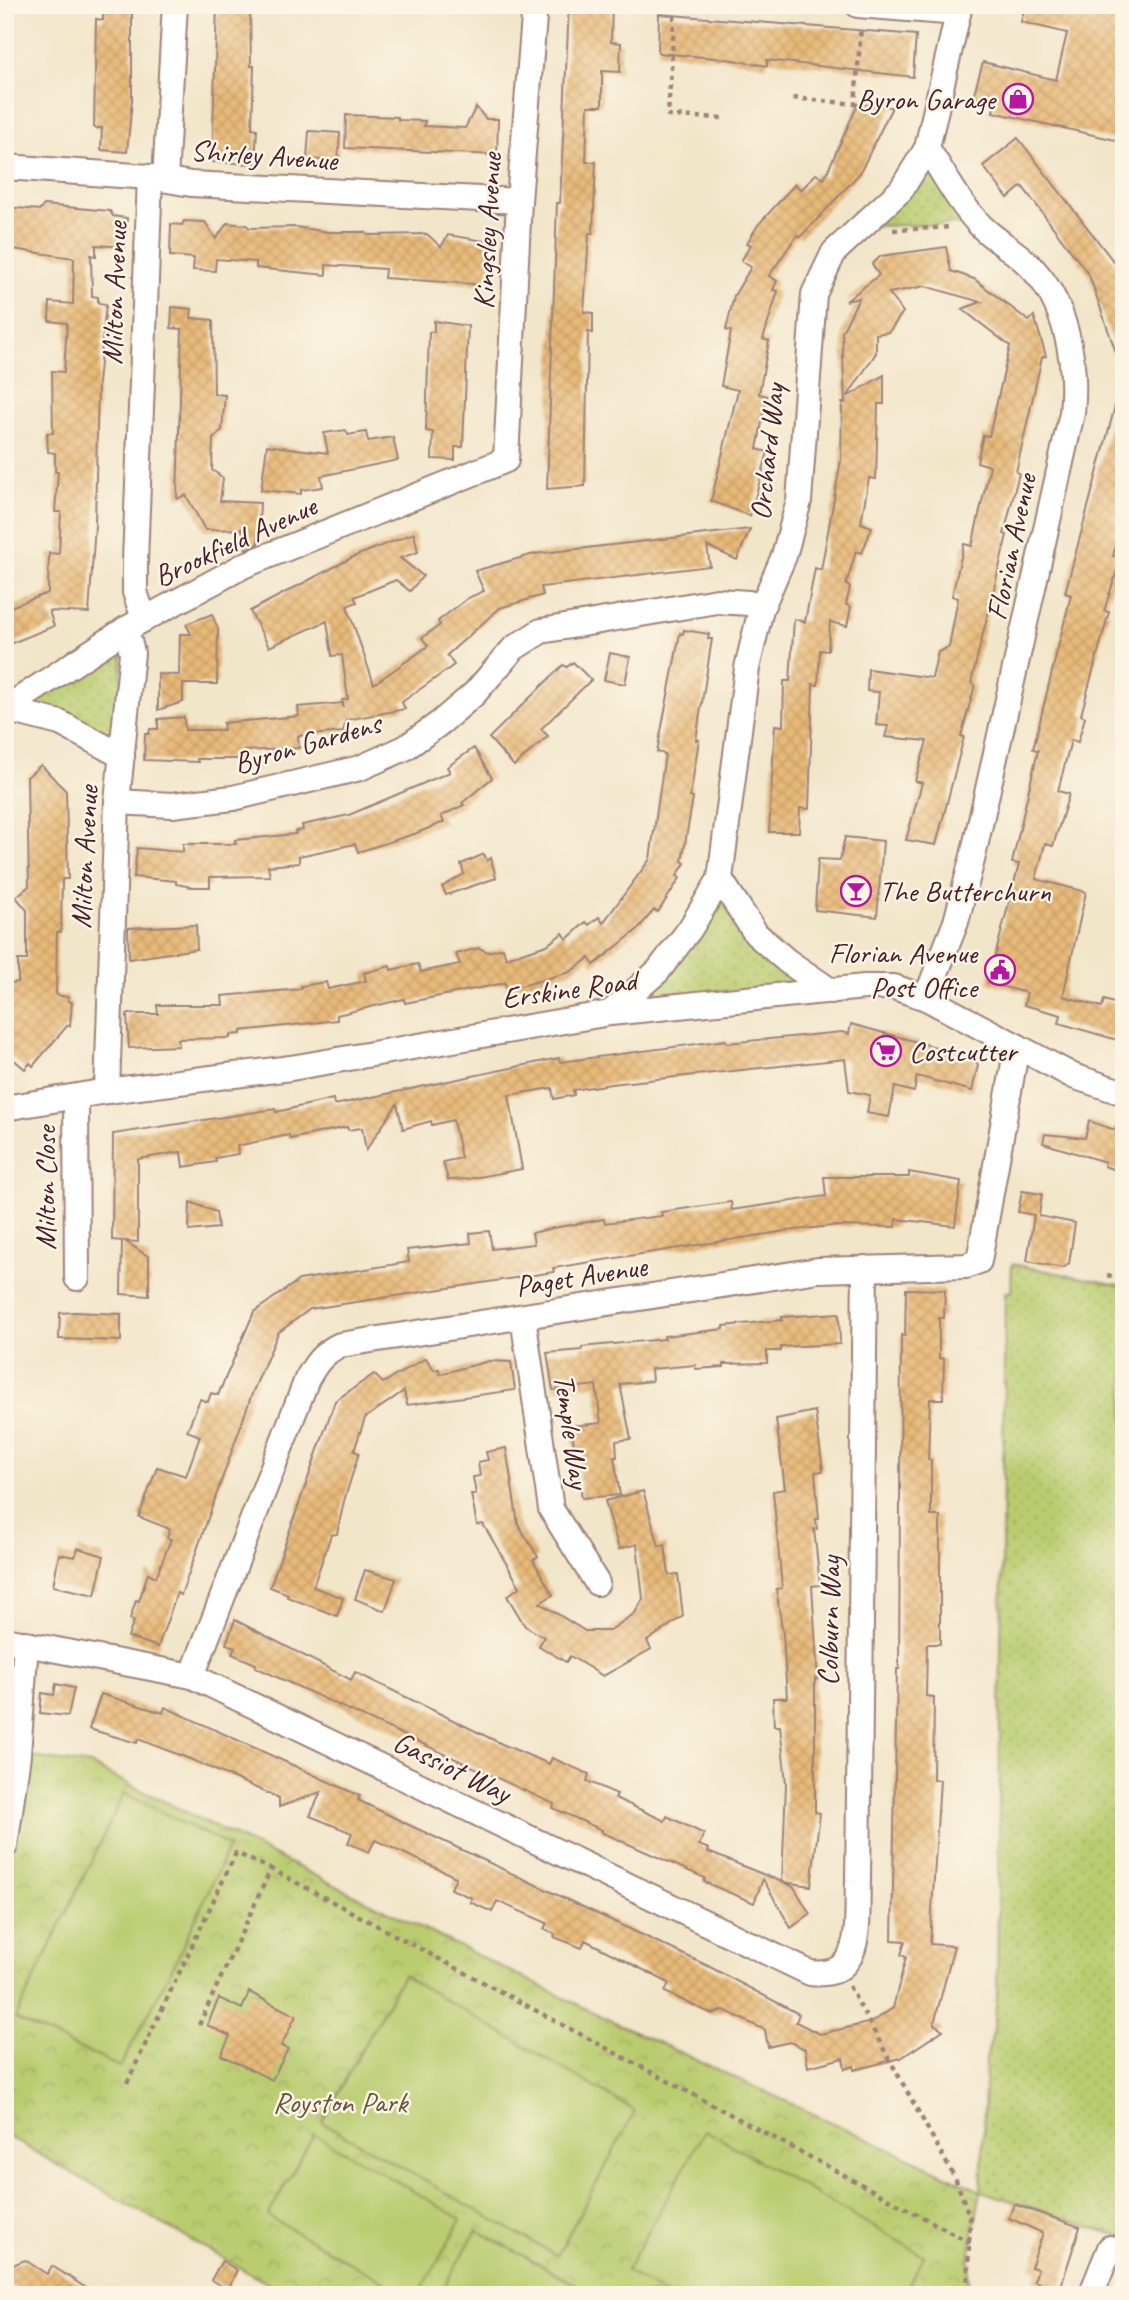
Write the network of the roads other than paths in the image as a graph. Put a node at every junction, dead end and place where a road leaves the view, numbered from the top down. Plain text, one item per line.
1 (175, 5) edge
2 (535, 5) edge
3 (858, 5) edge
4 (863, 6) edge
5 (959, 9) edge
6 (927, 148) junction
7 (5, 167) edge
8 (158, 178) junction
9 (519, 201) junction
10 (506, 460) joint
11 (761, 609) junction
12 (135, 624) junction
13 (5, 709) edge
14 (122, 756) junction
15 (117, 802) junction
16 (720, 879) junction
17 (831, 991) junction
18 (926, 998) junction
19 (610, 1013) junction
20 (1017, 1046) junction
21 (107, 1091) junction
22 (1124, 1093) edge
23 (76, 1097) junction
24 (5, 1108) edge
25 (866, 1268) junction
26 (77, 1278) dead end
27 (523, 1317) junction
28 (597, 1583) dead end
29 (15, 1642) edge
30 (192, 1676) junction
31 (5, 1846) edge
32 (841, 1970) joint
33 (1110, 2248) dead end
34 (1091, 2295) edge

1 - 8 street, Milton Avenue
2 - 9 street, Kingsley Avenue
3 - 4 street
4 - 5 street
5 - 6 street, Orchard Way
6 - 11 street, Orchard Way
6 - 18 street, Florian Avenue
7 - 8 street, Shirley Avenue
8 - 9 street, Shirley Avenue
8 - 12 street, Milton Avenue
9 - 10 street, Kingsley Avenue
10 - 12 street, Brookfield Avenue
11 - 15 street, Byron Gardens
11 - 16 street, Orchard Way
12 - 13 street, Brookfield Avenue
12 - 14 street, Milton Avenue
13 - 14 street, Brookfield Avenue
14 - 15 street, Milton Avenue
15 - 21 street, Milton Avenue
16 - 17 street
16 - 19 street, Orchard Way
17 - 18 street, Erskine Road
17 - 19 street, Erskine Road
18 - 20 street, Erskine Road
19 - 21 street, Erskine Road
20 - 22 street, Erskine Road
20 - 25 street, Paget Avenue
21 - 23 street, Erskine Road
23 - 24 street, Erskine Road
23 - 26 street, Milton Close
25 - 27 street, Paget Avenue
25 - 32 street, Colburn Way
27 - 28 street, Temple Way
27 - 30 street, Paget Avenue
29 - 30 street, Gassiot Way
29 - 31 street
30 - 32 street, Gassiot Way
33 - 34 street

